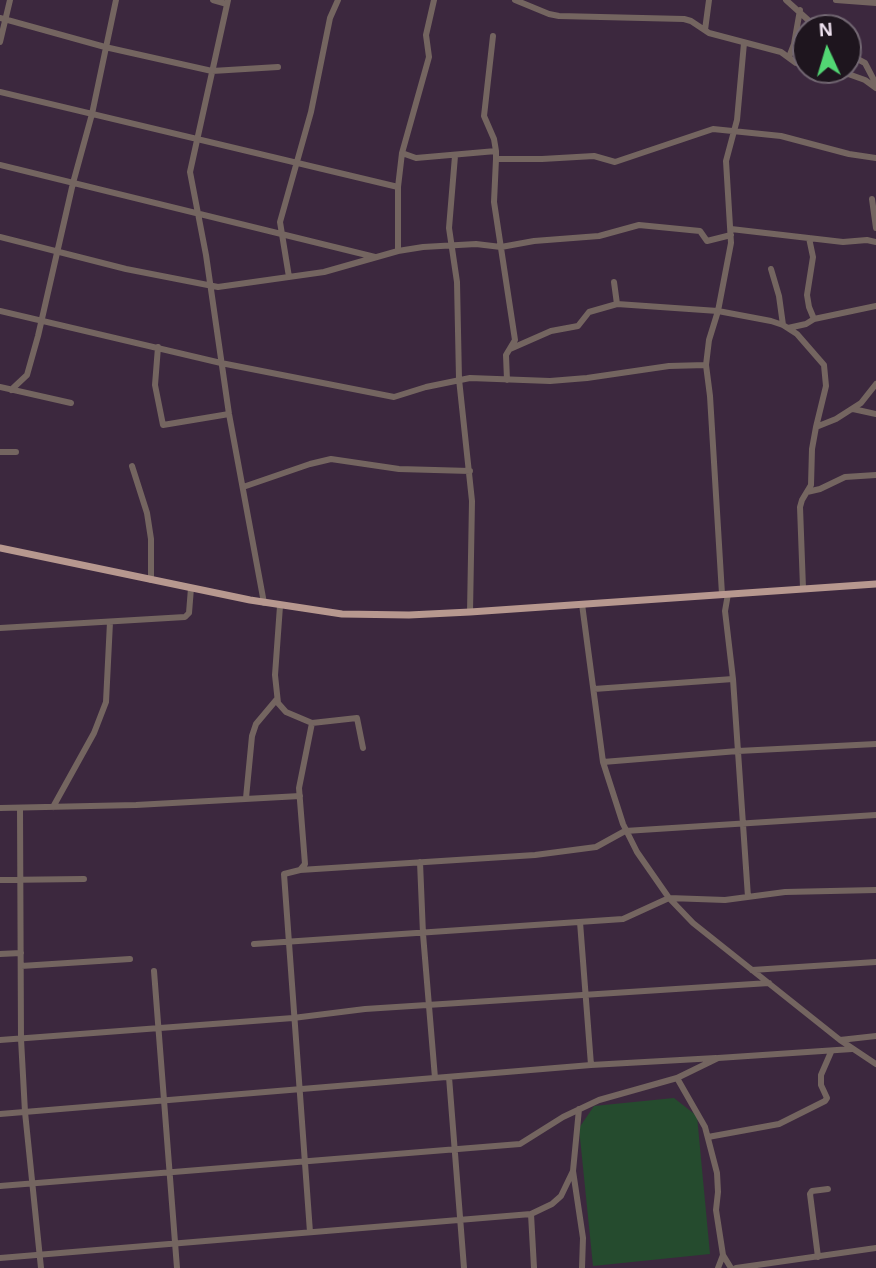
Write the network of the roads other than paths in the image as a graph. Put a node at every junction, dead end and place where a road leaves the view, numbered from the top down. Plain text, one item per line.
1 (10, 0) edge
2 (116, 0) edge
3 (213, 0) edge
4 (338, 0) edge
5 (434, 0) edge
6 (515, 0) edge
7 (709, 0) edge
8 (786, 0) edge
9 (836, 0) edge
10 (228, 2) edge
11 (876, 2) edge
12 (800, 10) junction
13 (804, 14) edge
14 (3, 19) edge
15 (705, 30) junction
16 (493, 36) dead end
17 (0, 42) edge
18 (744, 43) junction
19 (105, 47) junction
20 (789, 57) junction
21 (792, 59) edge
22 (862, 61) edge
23 (278, 67) dead end
24 (212, 71) junction
25 (876, 86) edge
26 (0, 92) edge
27 (92, 114) junction
28 (734, 131) junction
29 (197, 140) junction
30 (402, 153) junction
31 (496, 155) junction
32 (455, 156) junction
33 (876, 158) edge
34 (296, 163) junction
35 (0, 165) edge
36 (73, 183) junction
37 (398, 187) junction
38 (872, 200) dead end
39 (197, 212) junction
40 (876, 228) edge
41 (731, 232) junction
42 (281, 233) junction
43 (0, 237) edge
44 (809, 238) junction
45 (876, 243) edge
46 (451, 244) junction
47 (501, 247) junction
48 (398, 251) junction
49 (56, 252) junction
50 (377, 258) junction
51 (771, 269) dead end
52 (289, 277) junction
53 (614, 282) dead end
54 (211, 286) junction
55 (617, 304) junction
56 (876, 306) edge
57 (0, 311) edge
58 (718, 311) junction
59 (814, 319) junction
60 (40, 320) junction
61 (786, 326) junction
62 (158, 347) junction
63 (510, 349) junction
64 (221, 363) junction
65 (706, 365) junction
66 (459, 379) junction
67 (507, 380) junction
68 (876, 384) edge
69 (0, 387) edge
70 (11, 390) junction
71 (71, 403) dead end
72 (853, 409) junction
73 (229, 414) junction
74 (876, 414) edge
75 (816, 427) junction
76 (0, 452) edge
77 (16, 452) dead end
78 (132, 467) dead end
79 (470, 471) junction
80 (876, 475) edge
81 (243, 487) junction
82 (807, 492) junction
83 (0, 548) edge
84 (152, 580) junction
85 (876, 584) edge
86 (191, 588) junction
87 (803, 588) junction
88 (725, 594) junction
89 (264, 603) junction
90 (582, 604) junction
91 (280, 606) junction
92 (470, 612) junction
93 (110, 622) junction
94 (0, 628) edge
95 (733, 679) junction
96 (594, 689) junction
97 (277, 699) junction
98 (312, 723) junction
99 (876, 744) edge
100 (363, 748) dead end
101 (738, 751) junction
102 (604, 762) junction
103 (300, 796) junction
104 (246, 798) junction
105 (20, 807) junction
106 (53, 807) junction
107 (0, 808) edge
108 (876, 815) edge
109 (744, 824) junction
110 (625, 831) junction
111 (420, 862) junction
112 (303, 867) junction
113 (84, 879) dead end
114 (0, 880) edge
115 (20, 880) junction
116 (876, 890) edge
117 (748, 897) junction
118 (670, 898) junction
119 (580, 922) junction
120 (423, 934) junction
121 (289, 942) junction
122 (254, 944) dead end
123 (20, 953) junction
124 (0, 954) edge
125 (130, 959) dead end
126 (876, 962) edge
127 (21, 966) junction
128 (752, 970) junction
129 (154, 971) dead end
130 (769, 983) junction
131 (584, 995) junction
132 (429, 1005) junction
133 (293, 1017) junction
134 (158, 1028) junction
135 (876, 1036) edge
136 (21, 1039) junction
137 (0, 1040) edge
138 (840, 1040) junction
139 (852, 1049) junction
140 (831, 1052) junction
141 (718, 1058) junction
142 (876, 1064) edge
143 (590, 1065) junction
144 (449, 1077) junction
145 (435, 1078) junction
146 (677, 1078) junction
147 (300, 1089) junction
148 (164, 1100) junction
149 (579, 1109) junction
150 (25, 1112) junction
151 (0, 1114) edge
152 (708, 1137) junction
153 (455, 1150) junction
154 (305, 1162) junction
155 (573, 1171) junction
156 (170, 1172) junction
157 (33, 1183) junction
158 (0, 1185) edge
159 (828, 1189) dead end
160 (531, 1214) junction
161 (460, 1220) junction
162 (310, 1233) junction
163 (174, 1243) junction
164 (876, 1248) edge
165 (40, 1254) junction
166 (723, 1255) junction
167 (818, 1257) junction
168 (0, 1258) edge
169 (41, 1268) edge
170 (177, 1268) edge
171 (464, 1268) edge
172 (534, 1268) edge
173 (582, 1268) edge
174 (718, 1268) edge
175 (734, 1268) edge

1 - 14 street
2 - 19 street
3 - 10 street
4 - 34 street
5 - 30 street
6 - 15 street
7 - 15 street
8 - 12 street
9 - 11 street
10 - 24 street
12 - 13 street
12 - 20 street
14 - 17 street
14 - 19 street
15 - 18 street
16 - 31 street
18 - 20 street
18 - 28 street
19 - 24 street
19 - 27 street
20 - 21 street
22 - 25 street
23 - 24 street
24 - 29 street
26 - 27 street
27 - 29 street
27 - 36 street
28 - 31 street
28 - 33 street
28 - 41 street
29 - 34 street
29 - 39 street
30 - 32 street
30 - 37 street
31 - 32 street
31 - 47 street
32 - 46 street
34 - 37 street
34 - 42 street
35 - 36 street
36 - 39 street
36 - 49 street
37 - 48 street
38 - 40 street
39 - 42 street
39 - 54 street
41 - 44 street
41 - 47 street
41 - 58 street
42 - 50 street
42 - 52 street
43 - 49 street
44 - 45 street
44 - 59 street
46 - 47 street
46 - 48 street
46 - 66 street
47 - 63 street
48 - 50 street
49 - 54 street
49 - 60 street
50 - 52 street
51 - 61 street
52 - 54 street
53 - 55 street
54 - 64 street
55 - 58 street
55 - 63 street
56 - 59 street
57 - 60 street
58 - 61 street
58 - 65 street
59 - 61 street
60 - 62 street
60 - 70 street
61 - 75 street
62 - 64 street
62 - 73 street
63 - 67 street
64 - 66 street
64 - 73 street
65 - 67 street
65 - 88 street
66 - 67 street
66 - 79 street
68 - 72 street
69 - 70 street
70 - 71 street
72 - 74 street
72 - 75 street
73 - 81 street
75 - 82 street
76 - 77 street
78 - 84 street
79 - 81 street
79 - 92 street
80 - 82 street
81 - 89 street
82 - 87 street
83 - 84 main road
84 - 86 main road
85 - 87 main road
86 - 89 main road
86 - 93 street
87 - 88 main road
88 - 90 main road
88 - 95 street
89 - 91 main road
90 - 92 main road
90 - 96 street
91 - 92 main road
91 - 97 street
93 - 94 street
93 - 106 street
95 - 96 street
95 - 101 street
96 - 102 street
97 - 98 street
97 - 104 street
98 - 100 street
98 - 103 street
99 - 101 street
101 - 102 street
101 - 109 street
102 - 110 street
103 - 104 street
103 - 112 street
104 - 106 street
105 - 106 street
105 - 107 street
105 - 115 street
108 - 109 street
109 - 110 street
109 - 117 street
110 - 111 street
110 - 118 street
111 - 112 street
111 - 120 street
112 - 121 street
113 - 115 street
114 - 115 street
115 - 123 street
116 - 117 street
117 - 118 street
118 - 119 street
118 - 128 street
119 - 120 street
119 - 131 street
120 - 121 street
120 - 132 street
121 - 122 street
121 - 133 street
123 - 124 street
123 - 127 street
125 - 127 street
126 - 128 street
127 - 136 street
128 - 130 street
129 - 134 street
130 - 131 street
130 - 138 street
131 - 132 street
131 - 143 street
132 - 133 street
132 - 145 street
133 - 134 street
133 - 147 street
134 - 136 street
134 - 148 street
135 - 138 street
136 - 137 street
136 - 150 street
138 - 139 street
139 - 140 street
139 - 142 street
140 - 141 street
140 - 152 street
141 - 143 street
141 - 146 street
143 - 144 street
144 - 145 street
144 - 153 street
145 - 147 street
146 - 149 street
146 - 152 street
147 - 148 street
147 - 154 street
148 - 150 street
148 - 156 street
149 - 153 street
149 - 155 street
150 - 151 street
150 - 157 street
152 - 166 street
153 - 154 street
153 - 161 street
154 - 156 street
154 - 162 street
155 - 160 street
155 - 173 street
156 - 157 street
156 - 163 street
157 - 158 street
157 - 165 street
159 - 167 street
160 - 161 street
160 - 172 street
161 - 162 street
161 - 171 street
162 - 163 street
163 - 165 street
163 - 170 street
164 - 167 street
165 - 168 street
165 - 169 street
166 - 174 street
166 - 175 street
167 - 175 street

